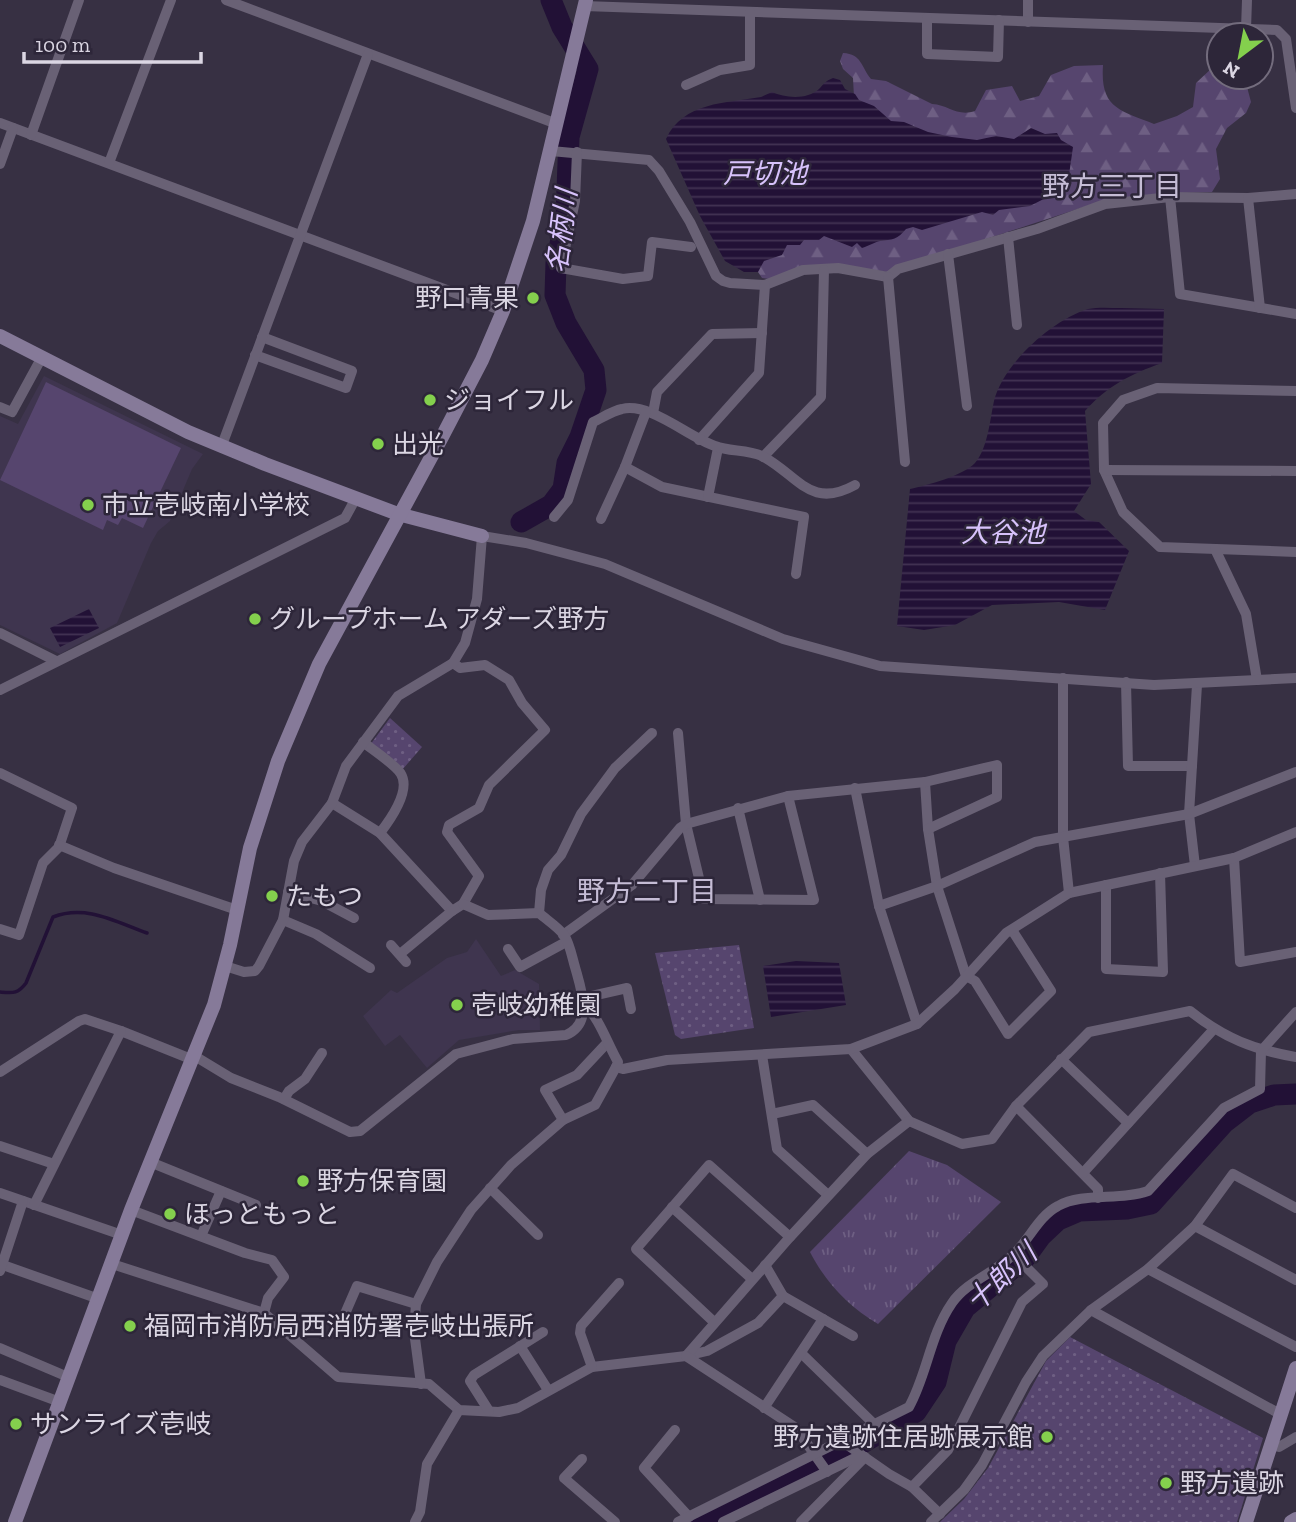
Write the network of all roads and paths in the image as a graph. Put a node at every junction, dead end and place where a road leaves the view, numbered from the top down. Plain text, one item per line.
1 (79, 0) edge
2 (171, 0) edge
3 (226, 0) edge
4 (807, 0) edge
5 (1028, 0) edge
6 (1247, 0) edge
7 (585, 3) edge
8 (750, 12) junction
9 (806, 14) junction
10 (927, 18) junction
11 (999, 20) junction
12 (1246, 21) edge
13 (1028, 22) junction
14 (1205, 28) edge
15 (1275, 30) edge
16 (1291, 38) edge
17 (368, 54) junction
18 (686, 85) dead end
19 (1296, 108) edge
20 (0, 123) edge
21 (557, 124) junction
22 (13, 128) junction
23 (32, 135) junction
24 (557, 152) junction
25 (577, 152) junction
26 (109, 163) junction
27 (0, 164) edge
28 (1296, 194) edge
29 (1170, 197) junction
30 (1248, 198) junction
31 (299, 236) junction
32 (1008, 237) junction
33 (691, 247) dead end
34 (948, 254) junction
35 (824, 270) junction
36 (888, 277) junction
37 (765, 285) junction
38 (1260, 308) junction
39 (503, 311) junction
40 (1296, 314) edge
41 (1017, 325) dead end
42 (762, 333) junction
43 (0, 336) edge
44 (262, 337) junction
45 (255, 355) junction
46 (42, 357) junction
47 (1296, 391) edge
48 (967, 406) dead end
49 (0, 407) edge
50 (650, 412) junction
51 (699, 440) junction
52 (222, 445) junction
53 (719, 448) junction
54 (763, 457) junction
55 (905, 462) dead end
56 (625, 467) junction
57 (1104, 470) junction
58 (1296, 471) edge
59 (855, 485) dead end
60 (708, 497) junction
61 (356, 498) junction
62 (398, 514) junction
63 (554, 517) dead end
64 (601, 519) dead end
65 (482, 536) junction
66 (1215, 549) junction
67 (1296, 552) edge
68 (796, 574) dead end
69 (0, 633) edge
70 (56, 661) junction
71 (453, 663) junction
72 (1063, 678) junction
73 (1296, 678) edge
74 (1257, 680) junction
75 (1126, 682) junction
76 (1197, 685) junction
77 (0, 690) edge
78 (653, 733) dead end
79 (678, 733) dead end
80 (363, 742) junction
81 (1192, 766) junction
82 (1296, 772) edge
83 (0, 773) edge
84 (925, 782) junction
85 (855, 788) junction
86 (789, 796) junction
87 (332, 803) junction
88 (738, 808) junction
89 (1189, 814) junction
90 (687, 824) junction
91 (928, 829) junction
92 (1296, 832) edge
93 (380, 833) junction
94 (1063, 837) junction
95 (59, 845) junction
96 (1234, 858) junction
97 (1195, 866) junction
98 (1160, 873) junction
99 (1106, 885) junction
100 (937, 886) junction
101 (288, 892) junction
102 (1069, 893) junction
103 (760, 900) junction
104 (463, 904) junction
105 (879, 906) junction
106 (237, 910) junction
107 (452, 911) junction
108 (539, 913) junction
109 (354, 918) dead end
110 (283, 920) junction
111 (0, 929) edge
112 (1012, 930) junction
113 (565, 938) junction
114 (391, 945) dead end
115 (508, 949) dead end
116 (1296, 952) edge
117 (225, 966) junction
118 (370, 968) dead end
119 (966, 976) junction
120 (584, 1001) junction
121 (631, 1009) dead end
122 (1296, 1012) edge
123 (917, 1024) junction
124 (1213, 1030) junction
125 (121, 1031) junction
126 (607, 1043) junction
127 (851, 1049) junction
128 (1261, 1051) junction
129 (322, 1053) dead end
130 (762, 1055) junction
131 (1296, 1056) edge
132 (192, 1057) junction
133 (1061, 1059) junction
134 (616, 1067) junction
135 (0, 1072) edge
136 (284, 1099) junction
137 (1016, 1106) junction
138 (772, 1114) junction
139 (563, 1120) junction
140 (909, 1121) junction
141 (1128, 1123) junction
142 (0, 1146) edge
143 (867, 1154) junction
144 (150, 1162) junction
145 (54, 1164) junction
146 (1083, 1173) junction
147 (491, 1188) junction
148 (221, 1191) junction
149 (0, 1193) edge
150 (828, 1195) junction
151 (1098, 1198) junction
152 (29, 1203) junction
153 (256, 1205) dead end
154 (672, 1207) junction
155 (1296, 1208) edge
156 (131, 1210) junction
157 (1195, 1226) junction
158 (122, 1235) junction
159 (538, 1235) dead end
160 (201, 1236) junction
161 (790, 1237) junction
162 (1014, 1255) junction
163 (112, 1264) junction
164 (765, 1265) junction
165 (1, 1266) edge
166 (1148, 1269) junction
167 (752, 1279) junction
168 (1296, 1280) edge
169 (619, 1283) dead end
170 (783, 1296) junction
171 (99, 1299) junction
172 (416, 1304) junction
173 (1091, 1310) junction
174 (264, 1314) junction
175 (344, 1316) dead end
176 (823, 1319) junction
177 (714, 1322) junction
178 (543, 1332) dead end
179 (853, 1336) dead end
180 (520, 1346) junction
181 (1296, 1347) edge
182 (0, 1348) edge
183 (801, 1353) junction
184 (686, 1356) junction
185 (592, 1367) junction
186 (1296, 1368) edge
187 (68, 1377) junction
188 (0, 1380) edge
189 (421, 1384) junction
190 (548, 1390) junction
191 (60, 1402) junction
192 (764, 1408) junction
193 (459, 1410) junction
194 (489, 1411) junction
195 (1280, 1413) junction
196 (874, 1425) junction
197 (675, 1430) dead end
198 (1296, 1437) edge
199 (843, 1442) junction
200 (1271, 1445) junction
201 (816, 1455) junction
202 (863, 1456) junction
203 (582, 1459) dead end
204 (827, 1472) junction
205 (912, 1487) junction
206 (940, 1514) junction
207 (684, 1519) edge
208 (1296, 1519) edge
209 (15, 1522) edge
210 (415, 1522) edge
211 (615, 1522) edge
212 (723, 1522) edge
213 (801, 1522) edge
214 (931, 1522) edge
215 (1246, 1522) edge
216 (1291, 1522) edge

1 - 23 street
2 - 26 street
3 - 17 street
4 - 9 street
5 - 13 street
6 - 12 street
7 - 8 street
7 - 21 street
8 - 9 street
8 - 18 street
9 - 10 street
10 - 11 street
10 - 11 street
11 - 13 street
13 - 14 street
15 - 16 street
16 - 19 street
17 - 21 street
17 - 31 street
20 - 22 street
21 - 24 street
22 - 23 street
22 - 27 street
23 - 26 street
24 - 25 street
24 - 39 street
25 - 33 street
25 - 37 street
26 - 31 street
28 - 30 street
29 - 30 street
29 - 32 street
29 - 38 street
30 - 38 street
31 - 39 street
31 - 44 street
32 - 34 street
32 - 41 street
34 - 36 street
34 - 48 street
35 - 36 street
35 - 37 street
35 - 54 street
36 - 55 street
37 - 42 street
38 - 40 street
39 - 62 street
42 - 50 street
42 - 51 street
43 - 46 street
44 - 45 street
44 - 45 street
45 - 52 street
46 - 49 street
46 - 52 street
47 - 57 street
50 - 51 street
50 - 56 street
50 - 63 street
51 - 53 street
52 - 61 street
53 - 54 street
53 - 60 street
54 - 59 street
56 - 60 street
56 - 64 street
57 - 58 street
57 - 66 street
60 - 68 street
61 - 62 street
61 - 70 street
62 - 65 street
62 - 106 street
65 - 71 street
65 - 72 street
66 - 67 street
66 - 74 street
69 - 70 street
70 - 77 street
71 - 80 street
71 - 104 street
72 - 75 street
72 - 94 street
73 - 74 street
74 - 76 street
75 - 76 street
75 - 81 street
76 - 81 street
78 - 108 street
79 - 90 street
80 - 87 street
80 - 93 street
81 - 89 street
82 - 89 street
83 - 95 street
84 - 85 street
84 - 91 street
84 - 91 street
85 - 86 street
85 - 105 street
86 - 88 street
86 - 103 street
87 - 93 street
87 - 101 street
88 - 90 street
88 - 103 street
89 - 94 street
89 - 97 street
90 - 103 street
90 - 113 street
91 - 100 street
92 - 96 street
93 - 107 street
94 - 100 street
94 - 102 street
95 - 106 street
95 - 111 street
96 - 97 street
96 - 116 street
97 - 98 street
98 - 99 street
98 - 99 street
99 - 102 street
100 - 105 street
100 - 119 street
101 - 109 street
101 - 110 street
102 - 112 street
104 - 107 street
104 - 108 street
105 - 123 street
106 - 117 street
107 - 114 street
108 - 113 street
110 - 117 street
110 - 118 street
112 - 119 street
112 - 119 street
113 - 115 street
113 - 120 street
117 - 132 street
119 - 123 street
120 - 121 street
120 - 126 street
120 - 136 street
122 - 128 street
123 - 127 street
124 - 128 street
124 - 133 street
124 - 141 street
125 - 132 street
125 - 135 street
125 - 145 street
126 - 134 street
126 - 139 street
127 - 130 street
127 - 140 street
128 - 131 street
128 - 151 street
129 - 136 street
130 - 134 street
130 - 138 street
132 - 136 street
132 - 144 street
133 - 137 street
133 - 141 street
134 - 139 street
137 - 140 street
137 - 146 street
138 - 143 street
138 - 150 street
139 - 147 street
140 - 143 street
141 - 146 street
142 - 145 street
143 - 150 street
144 - 148 street
144 - 156 street
145 - 152 street
146 - 151 street
147 - 159 street
147 - 172 street
148 - 153 street
148 - 160 street
149 - 152 street
150 - 161 street
151 - 162 street
152 - 158 street
152 - 165 street
154 - 161 street
154 - 167 street
154 - 177 street
155 - 157 street
156 - 158 street
156 - 160 street
157 - 166 street
157 - 168 street
158 - 163 street
160 - 174 street
161 - 164 street
162 - 196 street
162 - 205 street
163 - 171 street
163 - 174 street
164 - 167 street
164 - 170 street
165 - 171 street
166 - 173 street
166 - 181 street
167 - 177 street
169 - 185 street
170 - 176 street
170 - 184 street
171 - 187 street
172 - 175 street
172 - 189 street
173 - 195 street
173 - 206 street
174 - 189 street
176 - 179 street
176 - 183 street
177 - 184 street
178 - 180 street
180 - 190 street
180 - 194 street
182 - 187 street
183 - 192 street
183 - 196 street
184 - 185 street
184 - 192 street
185 - 190 street
186 - 195 street
187 - 191 street
188 - 191 street
189 - 193 street
190 - 194 street
191 - 209 street
192 - 201 street
193 - 194 street
193 - 210 street
195 - 200 street
196 - 199 street
197 - 207 street
198 - 200 street
199 - 201 street
199 - 202 street
200 - 215 street
201 - 204 street
201 - 207 street
202 - 204 street
202 - 205 street
202 - 213 street
203 - 211 street
204 - 212 street
205 - 206 street
206 - 214 street
208 - 216 street

